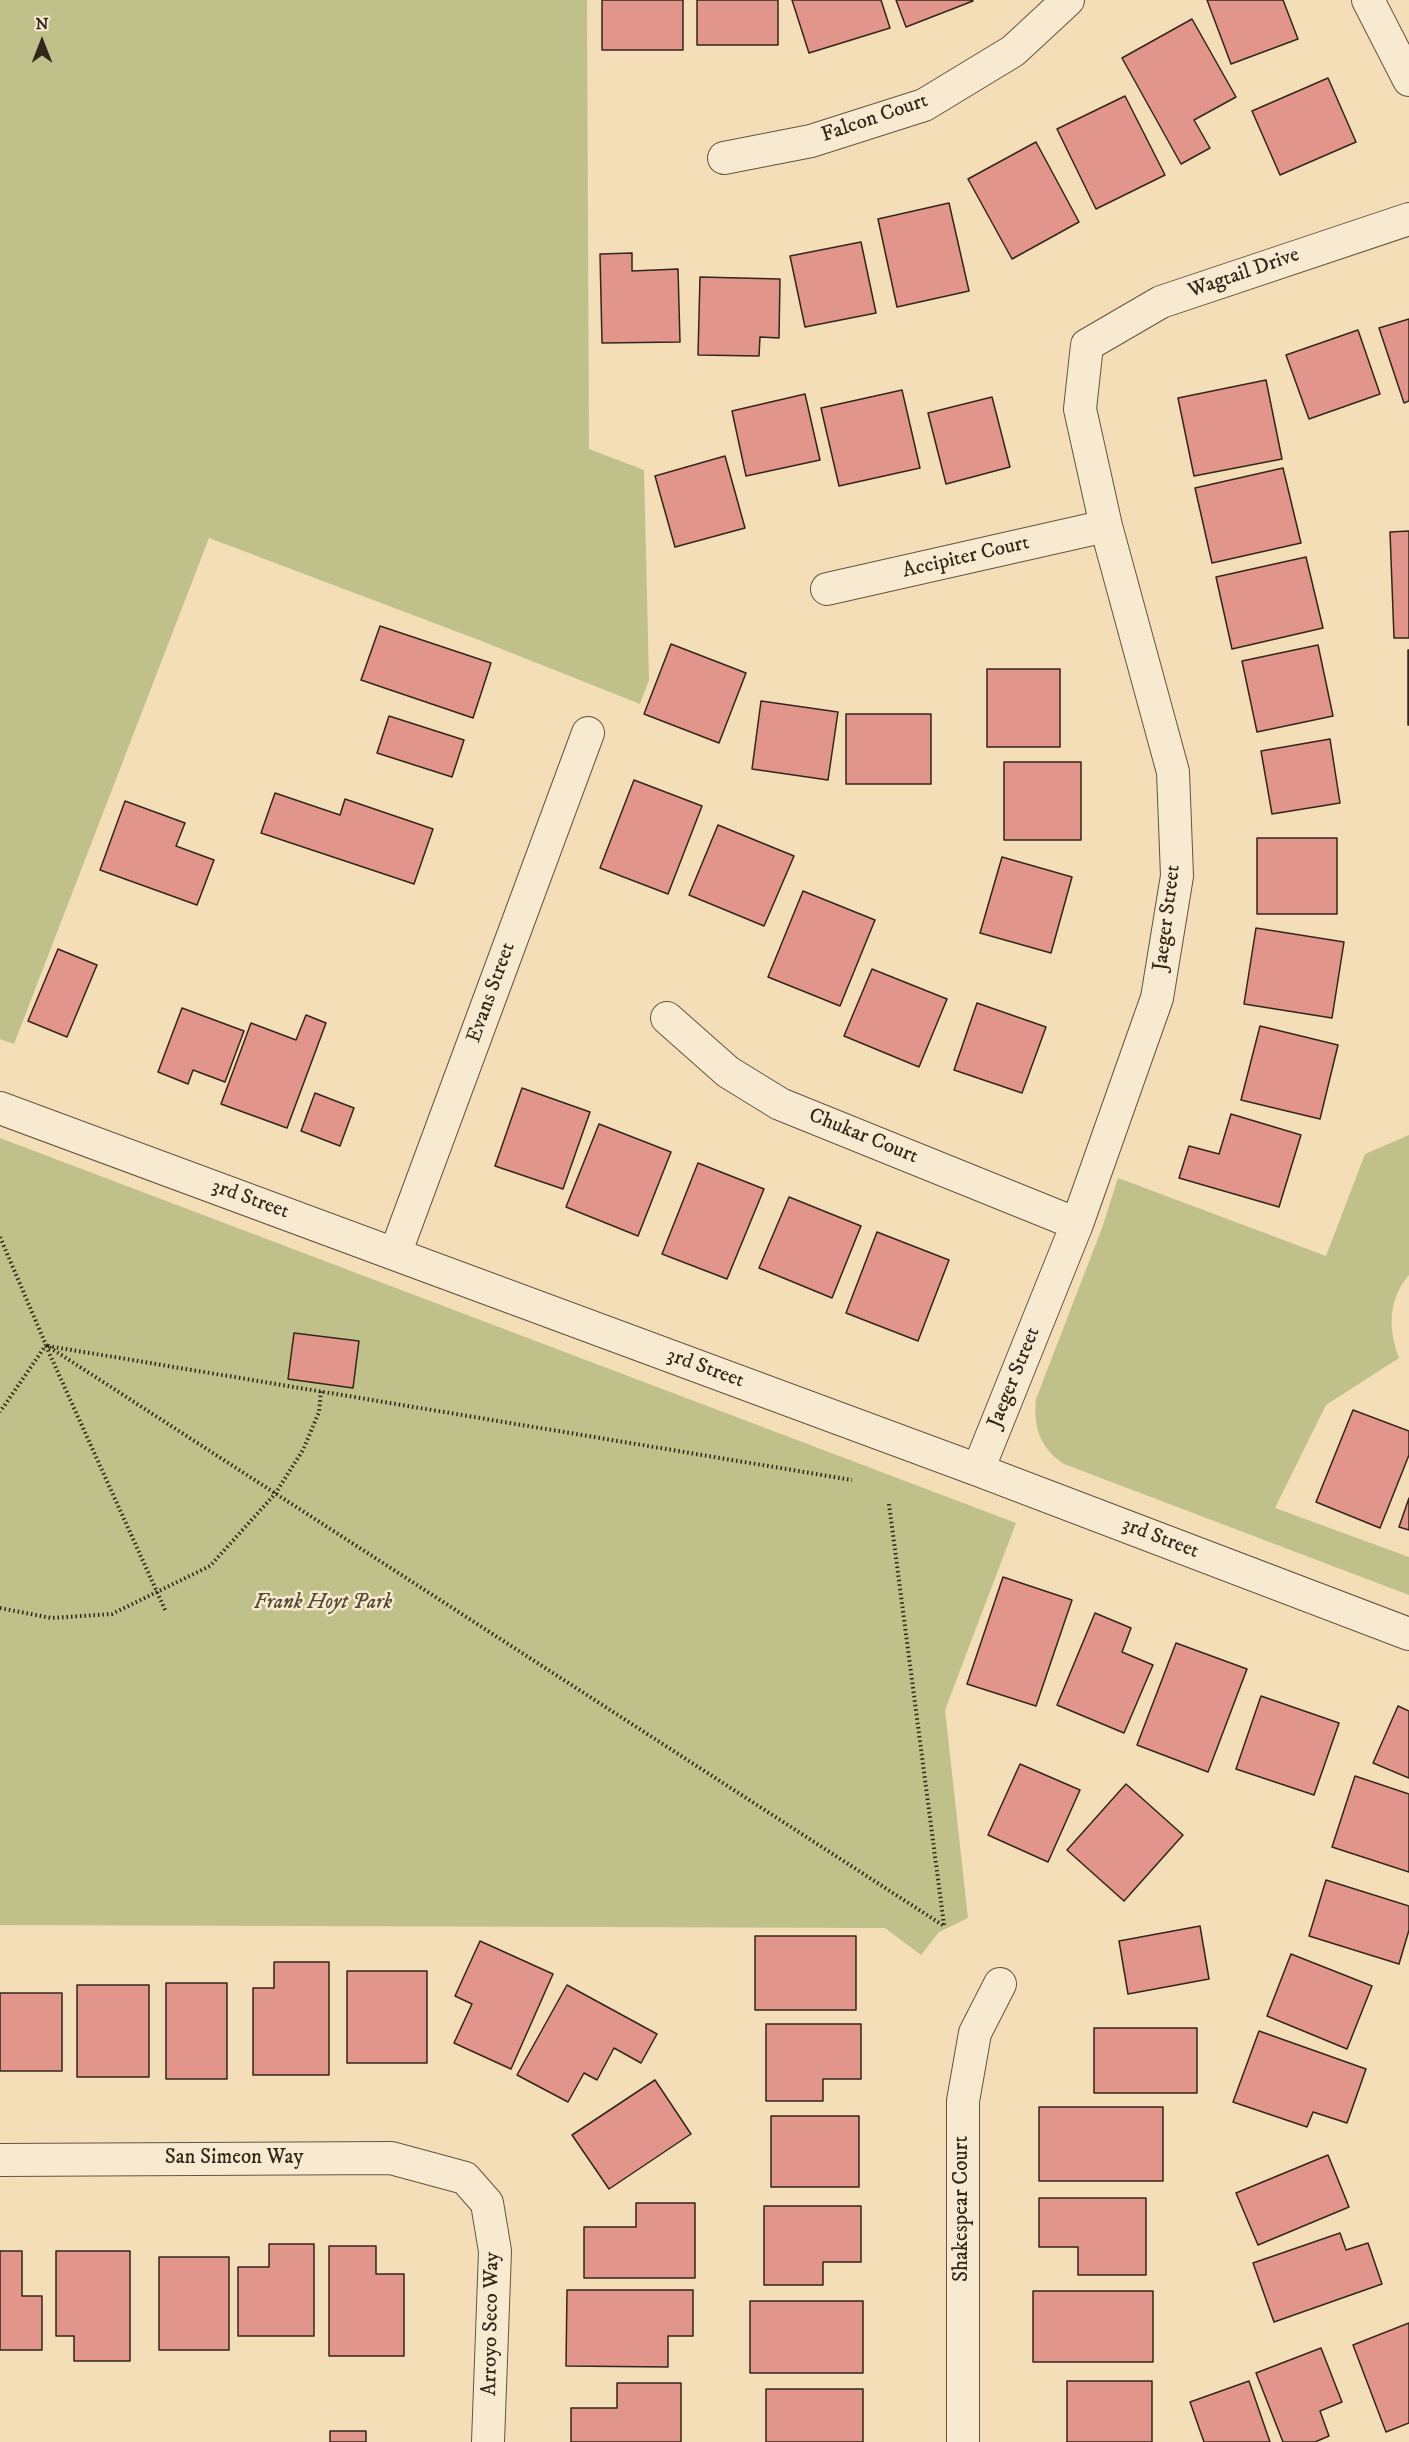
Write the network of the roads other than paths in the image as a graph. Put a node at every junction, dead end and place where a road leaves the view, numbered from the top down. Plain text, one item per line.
1 (1068, 0) edge
2 (1368, 0) edge
3 (1409, 80) edge
4 (724, 158) dead end
5 (1409, 219) edge
6 (1087, 345) joint
7 (1106, 526) junction
8 (827, 589) dead end
9 (588, 733) dead end
10 (667, 1018) dead end
11 (0, 1108) edge
12 (1077, 1224) junction
13 (395, 1254) junction
14 (978, 1470) junction
15 (1409, 1634) edge
16 (1000, 1984) dead end
17 (0, 2160) edge
18 (465, 2178) joint
19 (488, 2442) edge
20 (963, 2442) edge

1 - 4 street, Falcon Court
2 - 3 street
5 - 6 street, Wagtail Drive
6 - 7 street, Jaeger Street
7 - 8 street, Accipiter Court
7 - 12 street, Jaeger Street
9 - 13 street, Evans Street
10 - 12 street, Chukar Court
11 - 13 street, 3rd Street
12 - 14 street, Jaeger Street
13 - 14 street, 3rd Street
14 - 15 street, 3rd Street
16 - 20 street, Shakespear Court
17 - 18 street, San Simeon Way
18 - 19 street, Arroyo Seco Way

